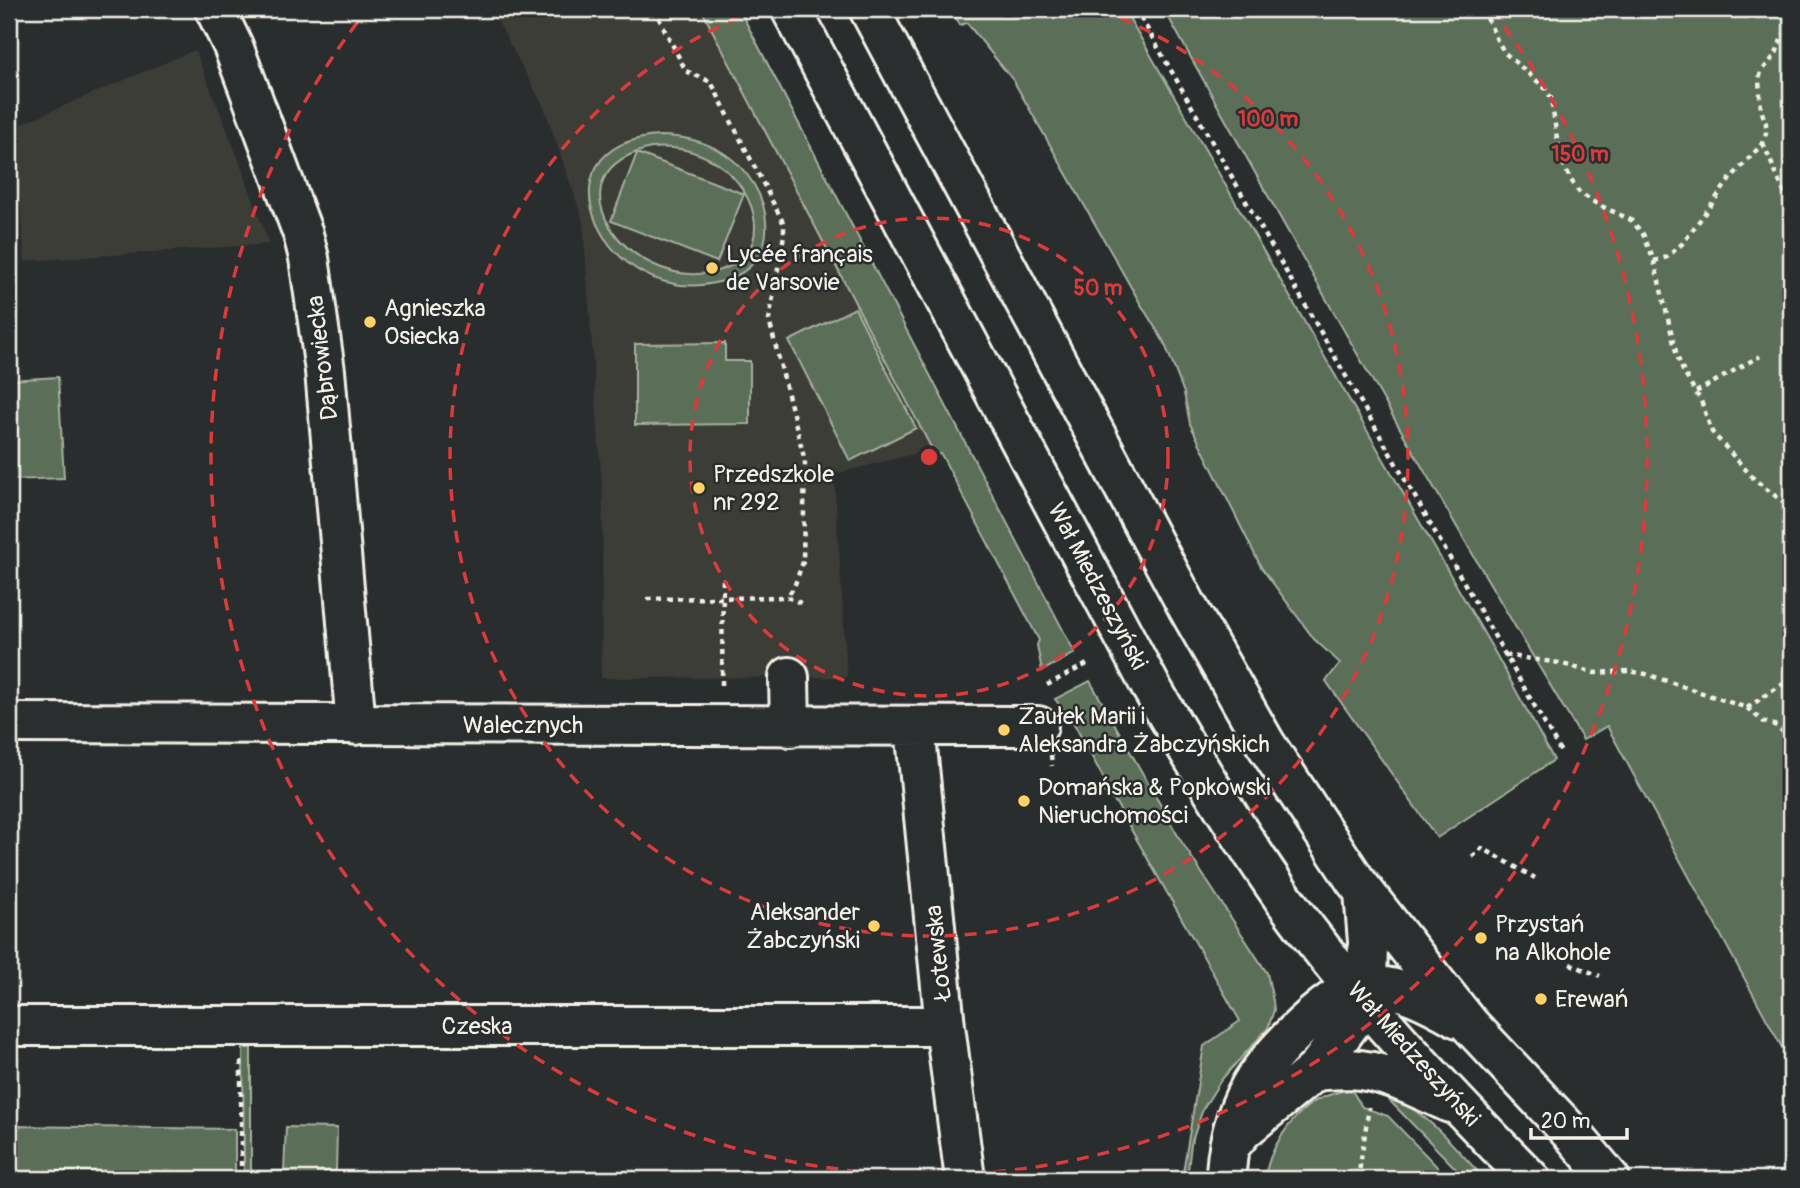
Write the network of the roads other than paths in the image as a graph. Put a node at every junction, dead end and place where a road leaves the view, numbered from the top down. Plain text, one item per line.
1 (215, 9) edge
2 (791, 9) edge
3 (869, 9) edge
4 (789, 677) dead end
5 (9, 723) edge
6 (356, 724) junction
7 (1038, 726) dead end
8 (790, 727) junction
9 (915, 727) junction
10 (1364, 892) junction
11 (1309, 931) junction
12 (1362, 991) junction
13 (1310, 1020) junction
14 (1469, 1024) junction
15 (9, 1026) edge
16 (945, 1026) junction
17 (1305, 1078) junction
18 (1464, 1110) junction
19 (1228, 1163) edge
20 (965, 1179) edge
21 (1531, 1179) edge
22 (1610, 1179) edge

1 - 6 main road, Dąbrowiecka
2 - 11 main road, Wał Miedzeszyński
3 - 10 main road
4 - 8 main road
5 - 6 main road, Walecznych
6 - 8 main road, Walecznych
7 - 9 main road, Walecznych
8 - 9 main road, Walecznych
9 - 16 main road, Łotewska
10 - 12 main road
10 - 14 main road
11 - 12 main road, Wał Miedzeszyński
11 - 13 main road
12 - 13 main road
12 - 14 main road
12 - 17 main road
12 - 18 main road, Wał Miedzeszyński
13 - 19 main road
14 - 22 main road
15 - 16 main road, Czeska
16 - 20 main road, Łotewska
17 - 18 main road
17 - 19 main road
18 - 21 main road, Wał Miedzeszyński

